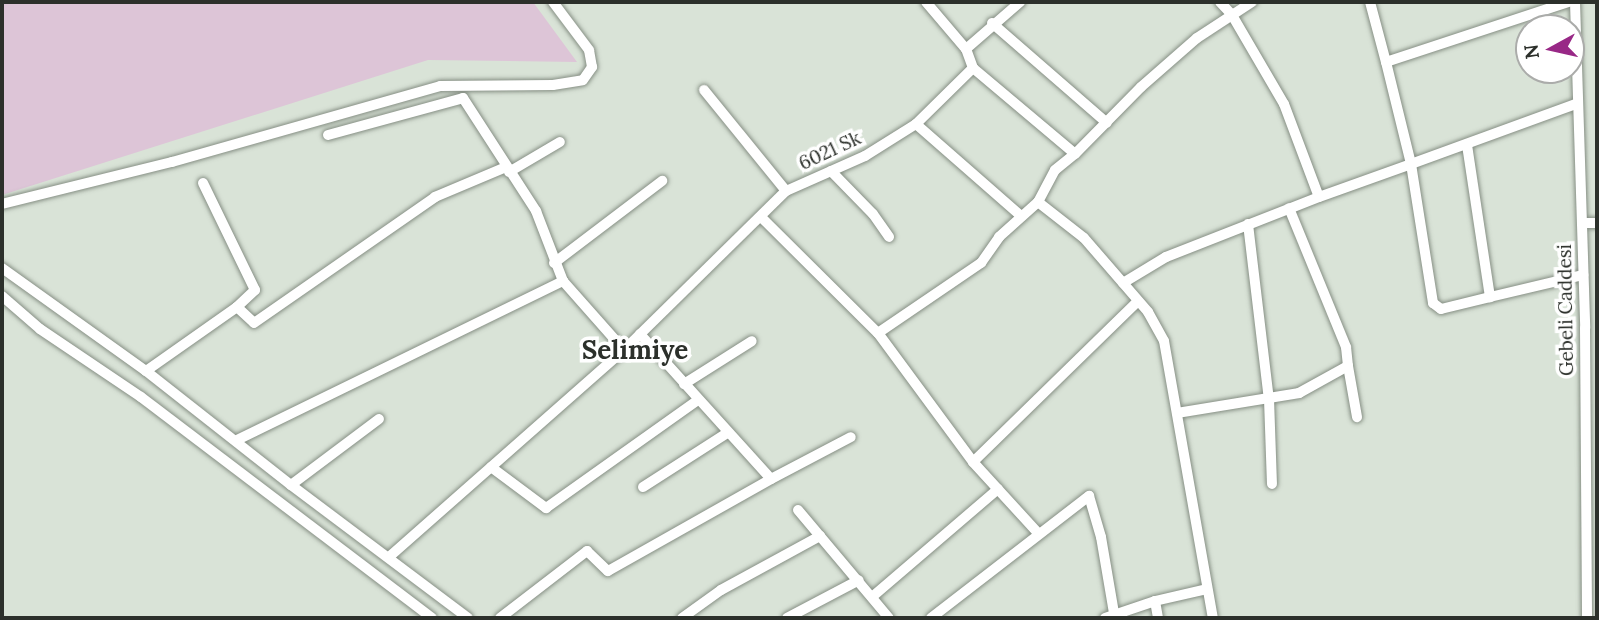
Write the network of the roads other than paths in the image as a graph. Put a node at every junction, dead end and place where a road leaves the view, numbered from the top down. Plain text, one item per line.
1 (553, 2) edge
2 (926, 2) edge
3 (1220, 2) edge
4 (1252, 2) edge
5 (1370, 2) edge
6 (1568, 2) edge
7 (1575, 2) edge
8 (1012, 4) edge
9 (1231, 15) junction
10 (992, 23) junction
11 (966, 49) junction
12 (1386, 62) junction
13 (973, 68) junction
14 (704, 90) dead end
15 (1576, 104) junction
16 (1107, 123) junction
17 (916, 124) junction
18 (328, 135) dead end
19 (560, 142) dead end
20 (1467, 145) junction
21 (1076, 154) junction
22 (1411, 164) junction
23 (508, 169) junction
24 (831, 171) junction
25 (662, 181) dead end
26 (203, 183) dead end
27 (786, 191) junction
28 (1319, 197) junction
29 (1038, 202) junction
30 (2, 204) edge
31 (1289, 208) junction
32 (1021, 216) junction
33 (762, 218) junction
34 (1582, 223) junction
35 (1597, 223) edge
36 (1248, 224) junction
37 (889, 237) dead end
38 (554, 263) junction
39 (2, 268) edge
40 (1583, 275) junction
41 (562, 281) junction
42 (1123, 283) junction
43 (2, 296) edge
44 (1490, 297) junction
45 (1137, 302) junction
46 (237, 307) junction
47 (1597, 325) edge
48 (1585, 328) junction
49 (878, 332) junction
50 (640, 334) junction
51 (752, 341) dead end
52 (624, 350) junction
53 (1348, 366) junction
54 (146, 371) junction
55 (684, 384) junction
56 (1269, 399) junction
57 (698, 400) junction
58 (1177, 413) junction
59 (1357, 417) dead end
60 (379, 419) dead end
61 (727, 433) junction
62 (851, 437) dead end
63 (237, 440) junction
64 (1584, 448) junction
65 (1597, 448) edge
66 (972, 462) junction
67 (491, 467) junction
68 (771, 479) junction
69 (1272, 484) dead end
70 (291, 485) junction
71 (643, 487) dead end
72 (998, 489) junction
73 (798, 510) dead end
74 (1591, 512) edge
75 (1038, 533) junction
76 (820, 536) junction
77 (389, 557) junction
78 (859, 580) junction
79 (1207, 589) junction
80 (872, 597) junction
81 (1155, 601) junction
82 (1109, 616) edge
83 (432, 618) edge
84 (468, 618) edge
85 (500, 618) edge
86 (682, 618) edge
87 (787, 618) edge
88 (889, 618) edge
89 (931, 618) edge
90 (1158, 618) edge
91 (1213, 618) edge
92 (1587, 618) edge

1 - 30 street
2 - 11 street
3 - 9 street
4 - 9 street
5 - 12 street
6 - 12 street
7 - 15 street, Gebeli Caddesi
8 - 10 street
9 - 16 street
9 - 28 street
10 - 11 street
10 - 16 street
11 - 13 street
12 - 22 street
13 - 17 street, 6021 Sk
13 - 21 street
14 - 27 street
15 - 20 street
15 - 34 street, Gebeli Caddesi
16 - 21 street
17 - 24 street, 6021 Sk
17 - 32 street
18 - 23 street
19 - 23 street
20 - 22 street
20 - 44 street
21 - 29 street
22 - 28 street
22 - 44 street
23 - 38 street
23 - 46 street
24 - 27 street, 6021 Sk
24 - 37 street
25 - 38 street
26 - 46 street
27 - 33 street, 6021 Sk
28 - 31 street
29 - 32 street
29 - 42 street
31 - 36 street
31 - 53 street
32 - 49 street
33 - 49 street
33 - 50 street, 6021 Sk
34 - 35 street
34 - 40 street, Gebeli Caddesi
36 - 42 street
36 - 56 street
38 - 41 street
39 - 54 street
40 - 44 street
40 - 48 street, Gebeli Caddesi
41 - 52 street
41 - 63 street
42 - 45 street
43 - 83 street
45 - 58 street
45 - 66 street
46 - 54 street
47 - 48 street
48 - 64 street, Gebeli Caddesi
49 - 66 street
50 - 52 street, 6021 Sk
50 - 55 street
51 - 55 street
52 - 67 street, 6021 Sk
53 - 56 street
53 - 59 street
54 - 63 street
55 - 57 street
56 - 58 street
56 - 69 street
57 - 61 street
57 - 67 street
58 - 79 street
60 - 70 street
61 - 68 street
61 - 71 street
62 - 68 street
63 - 70 street
64 - 65 street
64 - 74 street, Gebeli Caddesi
66 - 72 street
67 - 77 street, 6021 Sk
68 - 85 street
70 - 77 street
72 - 75 street
72 - 80 street
73 - 76 street
74 - 92 street, Gebeli Caddesi
75 - 82 street
75 - 89 street
76 - 78 street
76 - 86 street
77 - 84 street
78 - 80 street
78 - 87 street
79 - 81 street
79 - 91 street
80 - 88 street
81 - 82 street
81 - 90 street

